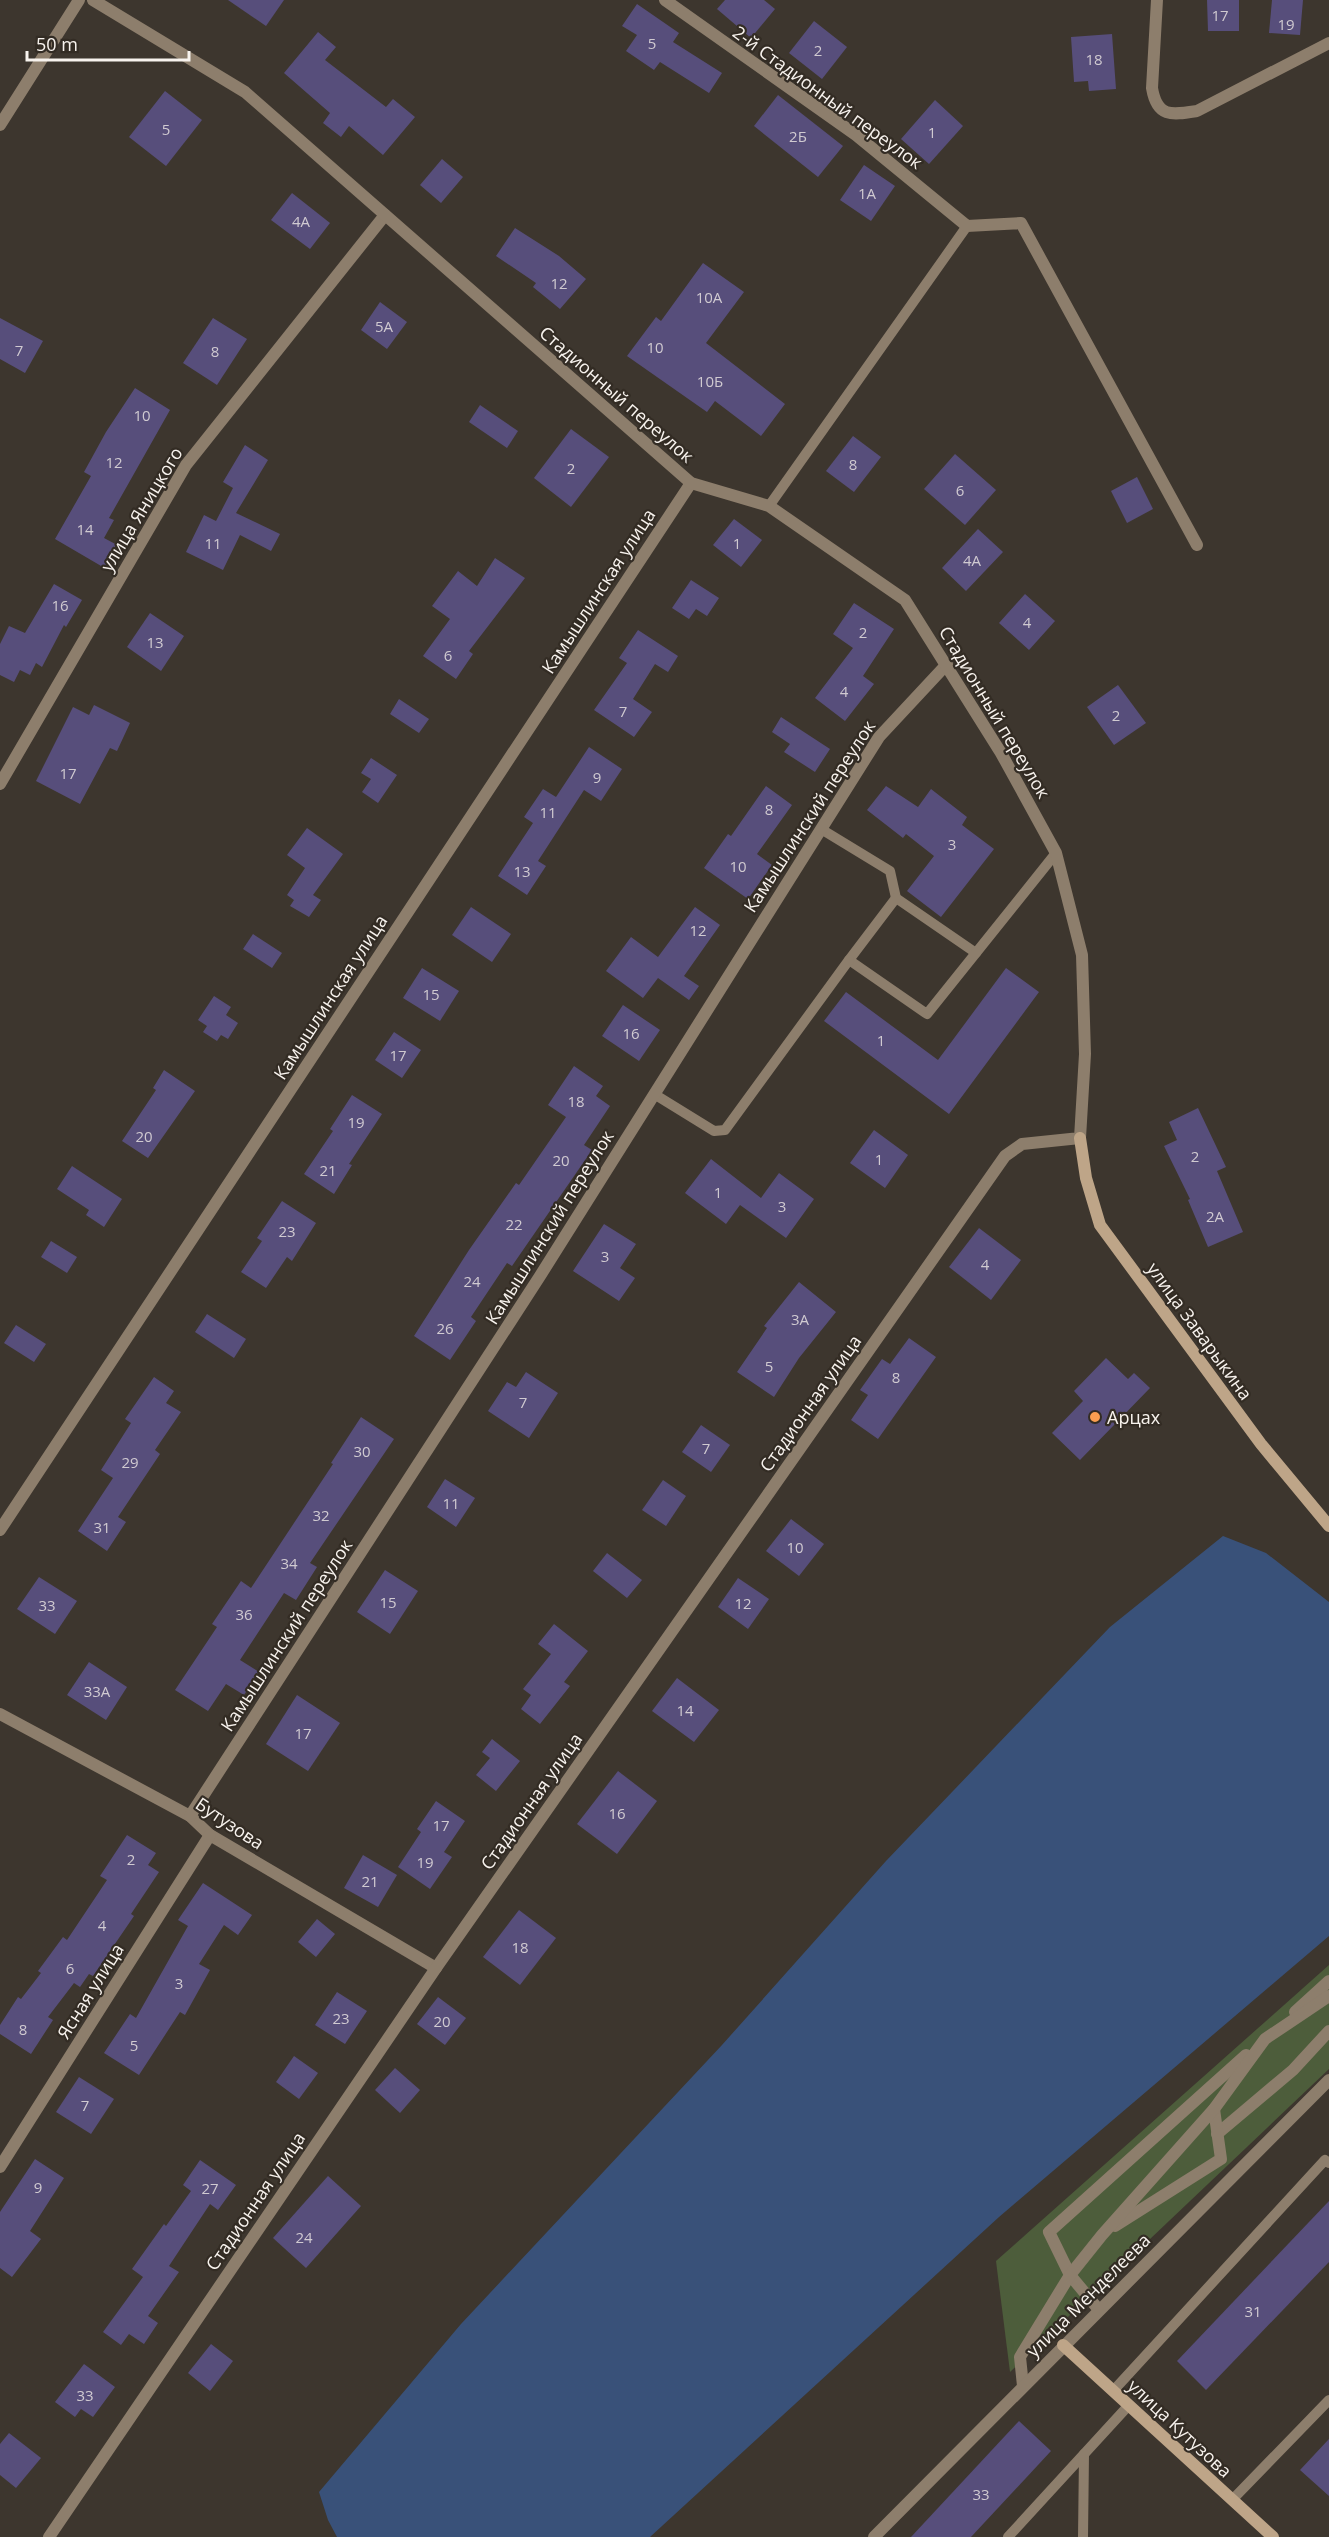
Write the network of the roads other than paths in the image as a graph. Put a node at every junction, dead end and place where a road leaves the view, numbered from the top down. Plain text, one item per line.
1 (79, 0) edge
2 (93, 0) edge
3 (665, 0) edge
4 (1157, 0) edge
5 (1329, 43) edge
6 (0, 125) edge
7 (385, 215) junction
8 (967, 226) junction
9 (691, 483) junction
10 (770, 506) junction
11 (1197, 545) dead end
12 (947, 664) junction
13 (0, 784) edge
14 (821, 829) junction
15 (1056, 854) junction
16 (896, 898) junction
17 (976, 953) junction
18 (849, 960) junction
19 (654, 1094) junction
20 (1080, 1138) junction
21 (1329, 1526) edge
22 (0, 1530) edge
23 (0, 1714) edge
24 (190, 1816) junction
25 (210, 1835) junction
26 (436, 1968) junction
27 (1329, 1981) edge
28 (1329, 1996) edge
29 (1329, 2031) edge
30 (1265, 2039) junction
31 (1329, 2080) edge
32 (1214, 2109) junction
33 (1217, 2134) junction
34 (1329, 2163) edge
35 (0, 2167) edge
36 (1102, 2235) junction
37 (1070, 2275) junction
38 (1099, 2310) junction
39 (1063, 2345) junction
40 (1023, 2386) junction
41 (1113, 2391) junction
42 (1329, 2400) edge
43 (1129, 2405) junction
44 (1084, 2454) junction
45 (1232, 2500) junction
46 (49, 2537) edge
47 (874, 2537) edge
48 (1008, 2537) edge
49 (1083, 2537) edge
50 (1273, 2537) edge

1 - 6 street
2 - 7 street, Стадионный переулок
3 - 8 street, 2-й Стадионный переулок
4 - 5 street
7 - 9 street, Стадионный переулок
7 - 13 street, улица Яницкого
8 - 10 lane
8 - 11 street
9 - 10 street, Стадионный переулок
9 - 22 street, Камышлинская улица
10 - 12 street, Стадионный переулок
12 - 14 street, Камышлинский переулок
12 - 15 street, Стадионный переулок
14 - 16 lane
14 - 19 street, Камышлинский переулок
15 - 17 lane
15 - 20 street, Стадионный переулок
16 - 17 lane
16 - 18 lane
17 - 18 lane
18 - 19 lane
19 - 24 street, Камышлинский переулок
20 - 21 street, улица Заварыкина
20 - 26 street, Стадионная улица
23 - 24 street, Бутузова
24 - 25 street, Бутузова
25 - 26 street, Бутузова
25 - 35 street, Ясная улица
26 - 46 street, Стадионная улица
27 - 30 street
28 - 30 street
29 - 33 street
30 - 32 street
30 - 37 street
31 - 38 street, улица Менделеева
32 - 33 street
32 - 36 street
33 - 36 street
34 - 41 lane
36 - 37 street
37 - 38 street
37 - 40 street
38 - 39 street, улица Менделеева
39 - 40 street, улица Менделеева
39 - 41 street, улица Кутузова
40 - 47 street, улица Менделеева
41 - 43 street, улица Кутузова
42 - 45 lane
43 - 44 lane
43 - 45 street, улица Кутузова
44 - 48 lane
44 - 49 lane
45 - 50 street, улица Кутузова

